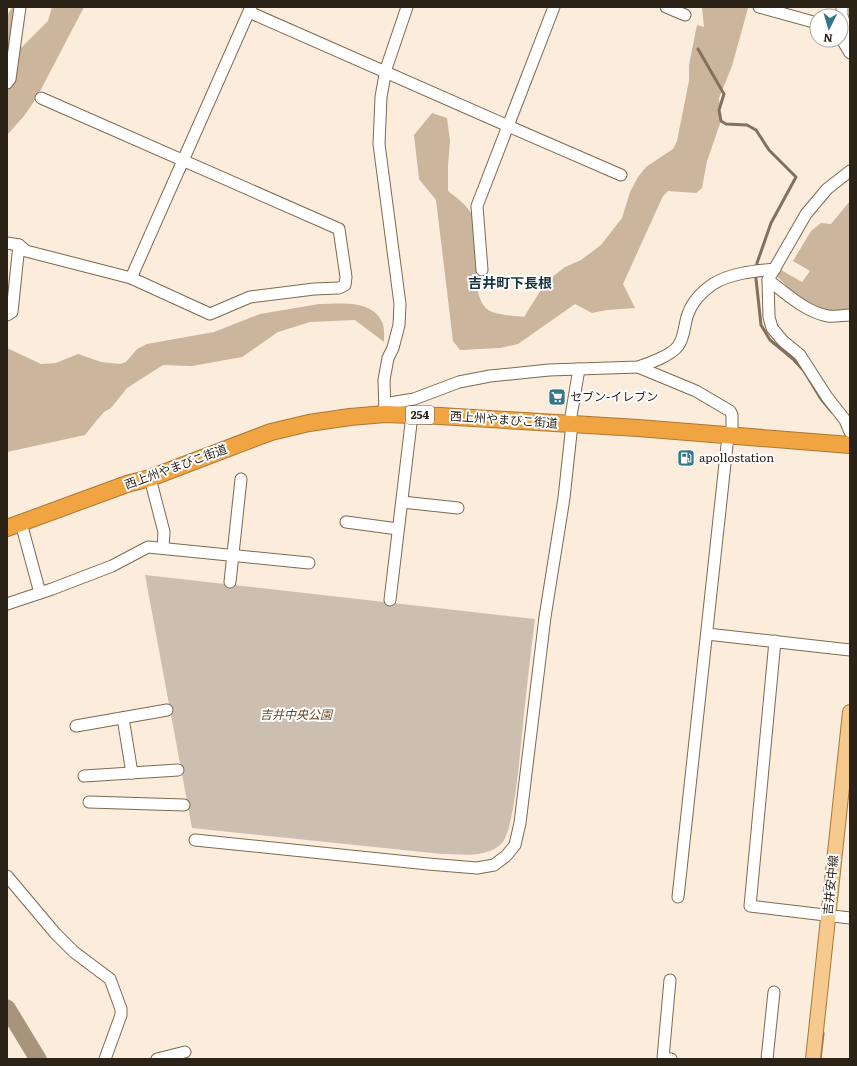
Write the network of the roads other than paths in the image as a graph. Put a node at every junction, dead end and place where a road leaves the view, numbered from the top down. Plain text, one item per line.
1 (20, 7) edge
2 (407, 7) edge
3 (554, 7) edge
4 (666, 7) edge
5 (760, 7) edge
6 (842, 7) edge
7 (250, 9) edge
8 (685, 16) dead end
9 (809, 20) edge
10 (850, 38) edge
11 (385, 72) junction
12 (7, 83) edge
13 (41, 98) dead end
14 (508, 126) junction
15 (182, 160) junction
16 (850, 171) edge
17 (621, 175) dead end
18 (7, 243) edge
19 (19, 245) junction
20 (775, 269) junction
21 (482, 270) dead end
22 (131, 278) junction
23 (768, 280) junction
24 (7, 315) edge
25 (850, 315) edge
26 (638, 366) junction
27 (579, 369) junction
28 (387, 409) junction
29 (412, 415) junction
30 (572, 424) junction
31 (850, 432) edge
32 (730, 436) junction
33 (850, 445) edge
34 (150, 478) junction
35 (241, 479) dead end
36 (402, 502) junction
37 (458, 508) dead end
38 (346, 522) dead end
39 (14, 525) edge
40 (398, 529) junction
41 (163, 548) junction
42 (233, 555) junction
43 (309, 563) dead end
44 (230, 582) dead end
45 (40, 593) junction
46 (390, 600) dead end
47 (7, 604) edge
48 (707, 634) junction
49 (775, 641) junction
50 (850, 650) edge
51 (167, 710) dead end
52 (850, 712) edge
53 (123, 718) junction
54 (76, 726) dead end
55 (178, 770) dead end
56 (132, 773) junction
57 (84, 776) dead end
58 (89, 802) dead end
59 (184, 805) dead end
60 (195, 840) dead end
61 (7, 876) edge
62 (678, 897) dead end
63 (828, 916) junction
64 (850, 918) edge
65 (670, 980) dead end
66 (774, 992) dead end
67 (185, 1052) dead end
68 (105, 1059) edge
69 (158, 1059) edge
70 (671, 1059) edge
71 (767, 1059) edge
72 (813, 1059) edge

1 - 12 street
2 - 11 street
3 - 14 street
4 - 8 street
5 - 9 street
6 - 10 street
7 - 11 street
7 - 15 street
11 - 14 street
11 - 28 street
13 - 15 street
14 - 17 street
14 - 21 street
15 - 22 street
15 - 22 street
16 - 20 street
18 - 19 street
19 - 22 street
19 - 24 street
20 - 23 street
20 - 26 street
23 - 25 street
23 - 31 street
26 - 27 street
26 - 32 street
27 - 28 street
27 - 30 street
28 - 29 highway, 西上州やまびこ街道 / 254
28 - 34 highway, 西上州やまびこ街道 / 254
29 - 30 highway, 西上州やまびこ街道 / 254
29 - 36 street
30 - 32 highway, 西上州やまびこ街道 / 254
30 - 60 street
32 - 33 highway, 西上州やまびこ街道 / 254
32 - 48 street
34 - 39 highway, 西上州やまびこ街道 / 254
34 - 41 street
35 - 42 street
36 - 37 street
36 - 40 street
38 - 40 street
39 - 45 street
40 - 46 street
41 - 42 street
41 - 45 street
42 - 43 street
42 - 44 street
45 - 47 street
48 - 49 street
48 - 62 street
49 - 50 street
49 - 63 street
51 - 53 street
52 - 63 main road, 吉井安中線
53 - 54 street
53 - 56 street
55 - 56 street
56 - 57 street
58 - 59 street
61 - 68 street
63 - 64 street
63 - 72 main road, 吉井安中線
65 - 70 street
66 - 71 street
67 - 69 street

